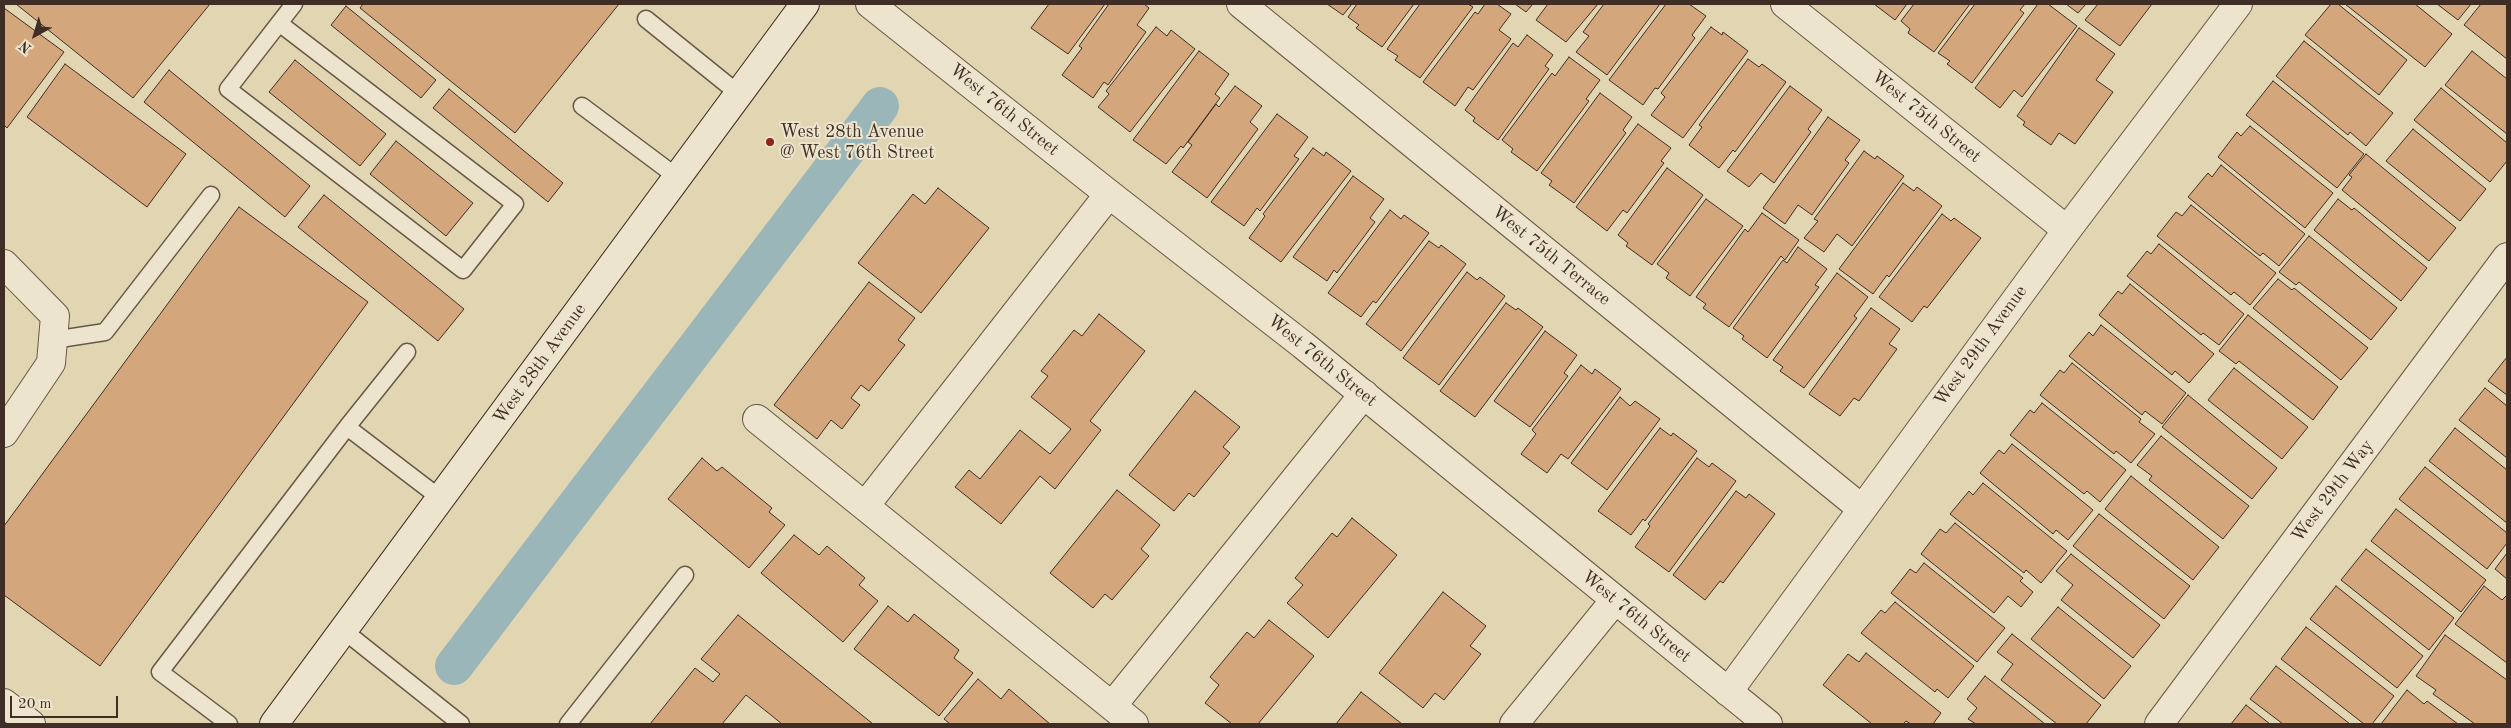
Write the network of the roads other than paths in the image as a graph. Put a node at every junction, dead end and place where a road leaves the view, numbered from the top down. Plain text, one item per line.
1 (294, 4) edge
2 (805, 4) edge
3 (870, 4) edge
4 (1241, 4) edge
5 (1785, 4) edge
6 (2238, 4) edge
7 (646, 19) dead end
8 (279, 23) junction
9 (739, 94) junction
10 (582, 106) dead end
11 (677, 178) junction
12 (1108, 194) junction
13 (211, 195) dead end
14 (2067, 230) junction
15 (2507, 257) edge
16 (4, 264) edge
17 (53, 340) junction
18 (407, 352) dead end
19 (1364, 394) junction
20 (757, 419) dead end
21 (347, 427) junction
22 (4, 432) edge
23 (440, 498) junction
24 (865, 506) junction
25 (1861, 508) junction
26 (685, 576) dead end
27 (1615, 600) junction
28 (343, 630) junction
29 (1728, 692) junction
30 (4, 703) edge
31 (1112, 706) junction
32 (31, 724) edge
33 (229, 724) edge
34 (274, 724) edge
35 (461, 724) edge
36 (568, 724) edge
37 (1134, 724) edge
38 (1514, 724) edge
39 (1768, 724) edge
40 (2159, 724) edge

1 - 8 lane
2 - 9 street, West 28th Avenue
3 - 12 street, West 76th Street
4 - 25 street, West 75th Terrace
5 - 14 street, West 75th Street
6 - 14 street, West 29th Avenue
7 - 9 lane
8 - 8 lane
9 - 11 street, West 28th Avenue
10 - 11 lane
11 - 23 street, West 28th Avenue
12 - 19 street, West 76th Street
12 - 24 street
13 - 17 lane
14 - 25 street, West 29th Avenue
15 - 40 street, West 29th Way
16 - 17 street
17 - 22 street
18 - 21 lane
19 - 27 street, West 76th Street
19 - 31 street
20 - 24 street
21 - 23 lane
21 - 33 lane
23 - 28 street, West 28th Avenue
24 - 31 street
25 - 29 street, West 29th Avenue
26 - 36 lane
27 - 29 street, West 76th Street
27 - 38 street
28 - 34 street, West 28th Avenue
28 - 35 lane
29 - 39 street, West 76th Street
30 - 32 street
31 - 37 street

